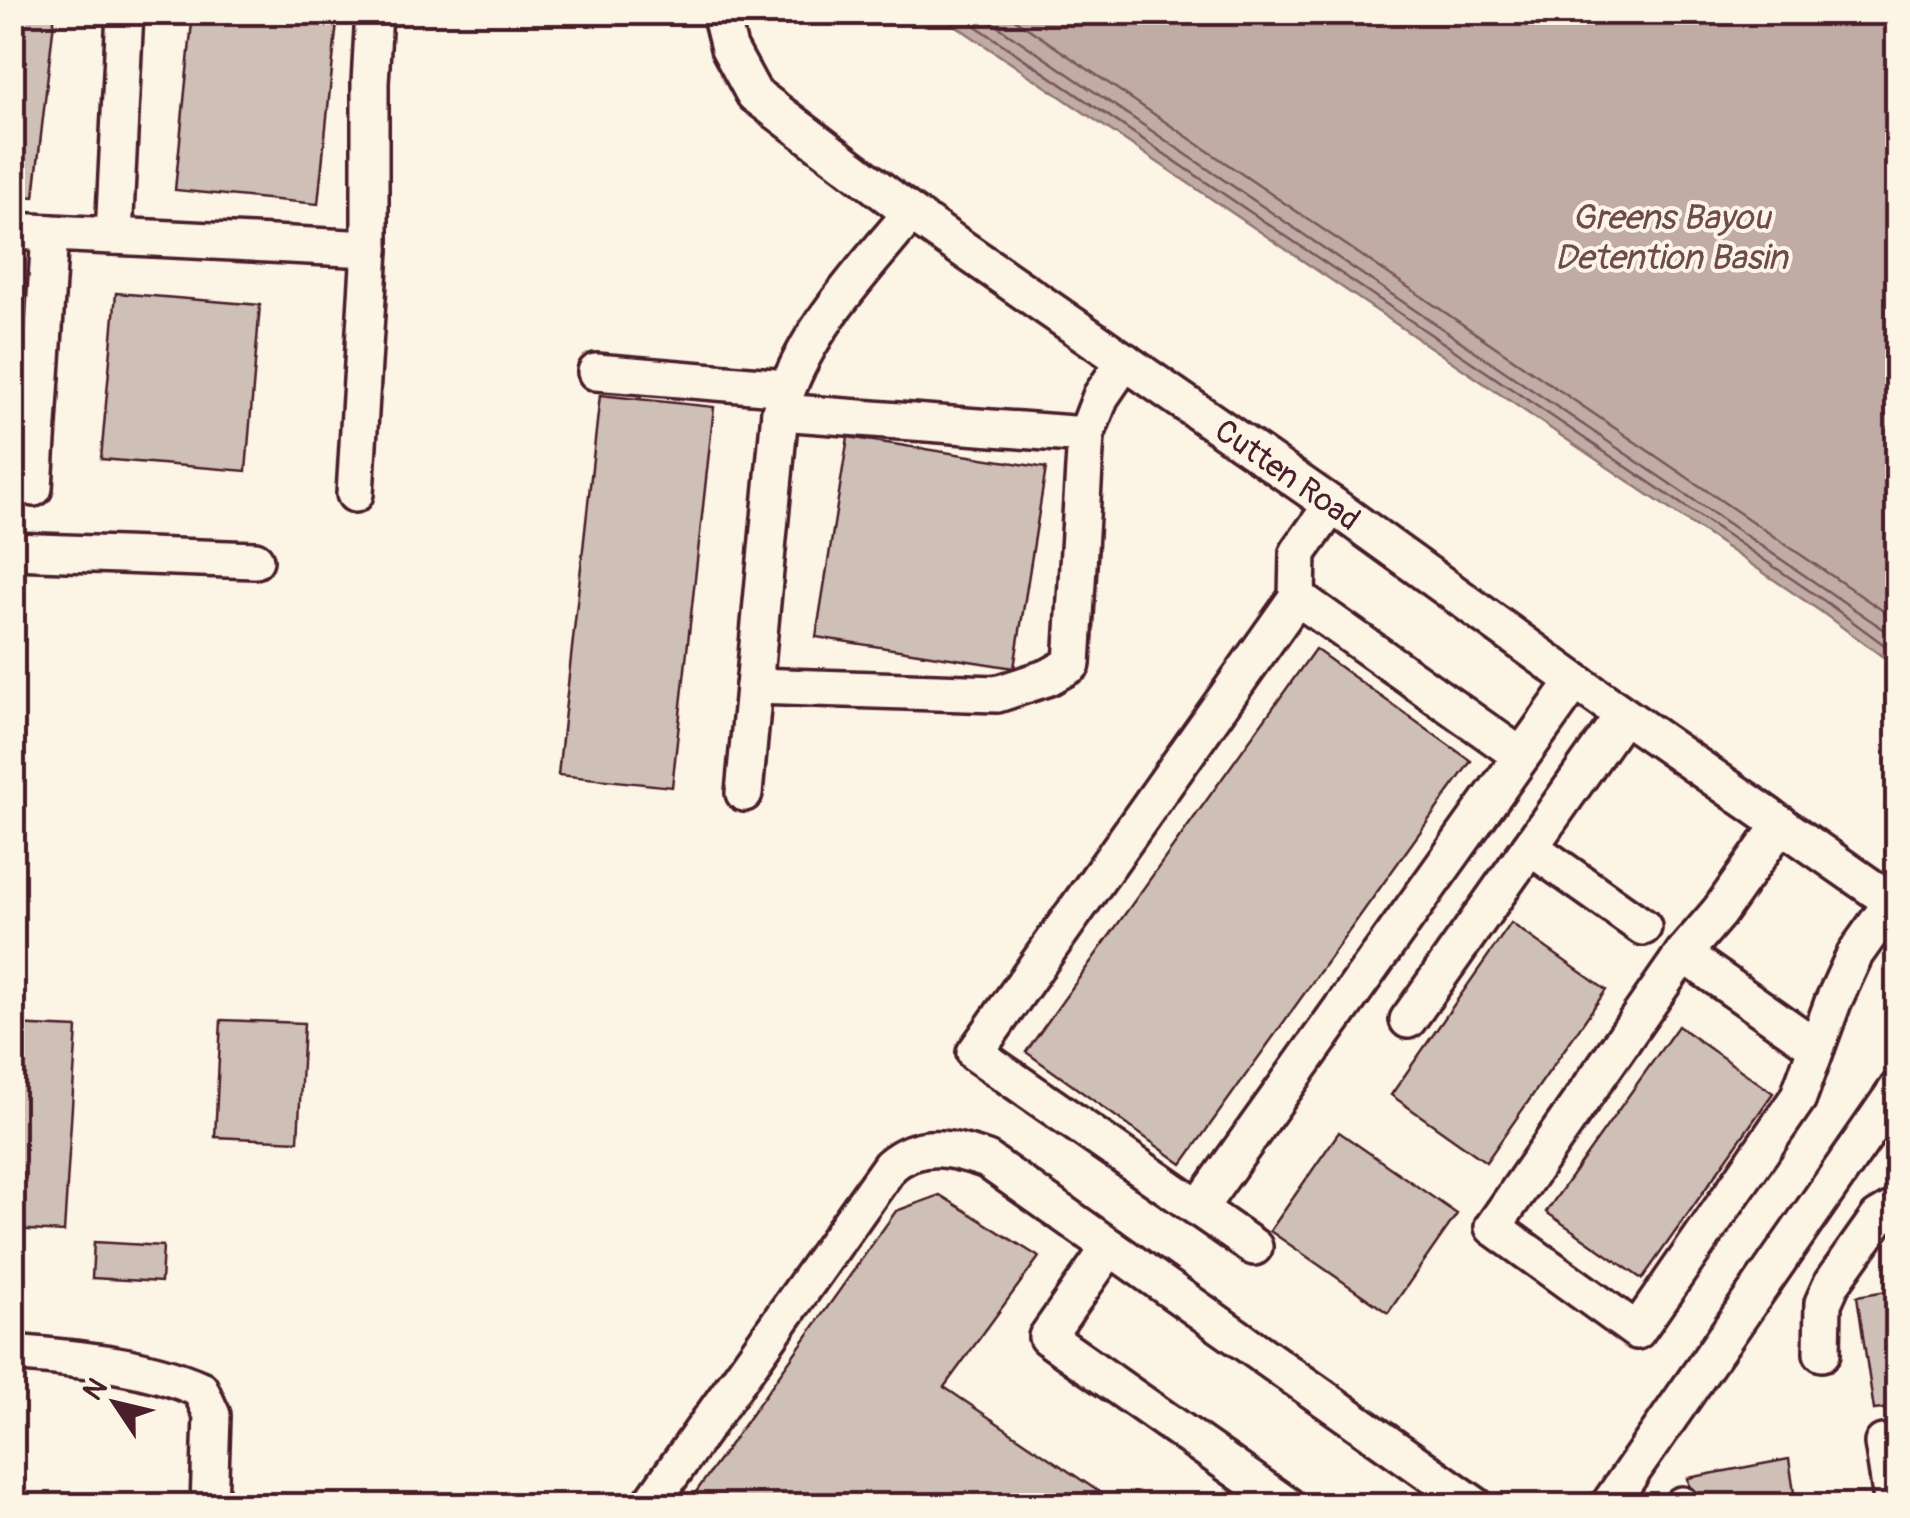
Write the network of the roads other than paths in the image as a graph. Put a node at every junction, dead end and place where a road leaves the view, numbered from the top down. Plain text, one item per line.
1 (124, 12) edge
2 (374, 12) edge
3 (720, 12) edge
4 (911, 213) junction
5 (12, 231) edge
6 (50, 233) junction
7 (114, 236) junction
8 (370, 249) junction
9 (1125, 362) junction
10 (596, 372) dead end
11 (783, 400) junction
12 (1086, 435) junction
13 (34, 488) dead end
14 (355, 494) dead end
15 (1332, 505) junction
16 (12, 551) edge
17 (255, 560) dead end
18 (1297, 597) junction
19 (1575, 681) junction
20 (754, 686) junction
21 (1623, 714) junction
22 (1521, 756) junction
23 (744, 794) dead end
24 (1780, 824) junction
25 (1530, 848) junction
26 (1895, 904) edge
27 (1643, 927) dead end
28 (1684, 954) junction
29 (1408, 1020) dead end
30 (1816, 1047) junction
31 (1898, 1088) edge
32 (1898, 1206) edge
33 (1199, 1208) junction
34 (1254, 1246) dead end
35 (1110, 1247) junction
36 (12, 1353) edge
37 (1822, 1354) dead end
38 (1883, 1443) dead end
39 (209, 1506) edge
40 (649, 1506) edge
41 (1288, 1506) edge
42 (1476, 1506) edge
43 (1608, 1506) edge
44 (1892, 1506) edge

1 - 7 street
2 - 8 street
3 - 4 street, Cutten Road
4 - 9 street, Cutten Road
4 - 11 street
5 - 6 street
6 - 7 street
6 - 13 street
7 - 8 street
8 - 14 street
9 - 12 street
9 - 15 street, Cutten Road
10 - 11 street
11 - 12 street
11 - 20 street
12 - 20 street
15 - 18 street
15 - 19 street, Cutten Road
16 - 17 street
18 - 22 street
18 - 33 street
19 - 21 street, Cutten Road
19 - 22 street
20 - 23 street
21 - 24 street, Cutten Road
21 - 25 street
22 - 33 street
24 - 26 street, Cutten Road
24 - 28 street
25 - 27 street
25 - 29 street
26 - 30 street
28 - 30 street
28 - 30 street
31 - 43 street
32 - 37 street
33 - 34 street
35 - 40 street
35 - 41 street
35 - 42 street
36 - 39 street
38 - 44 street

